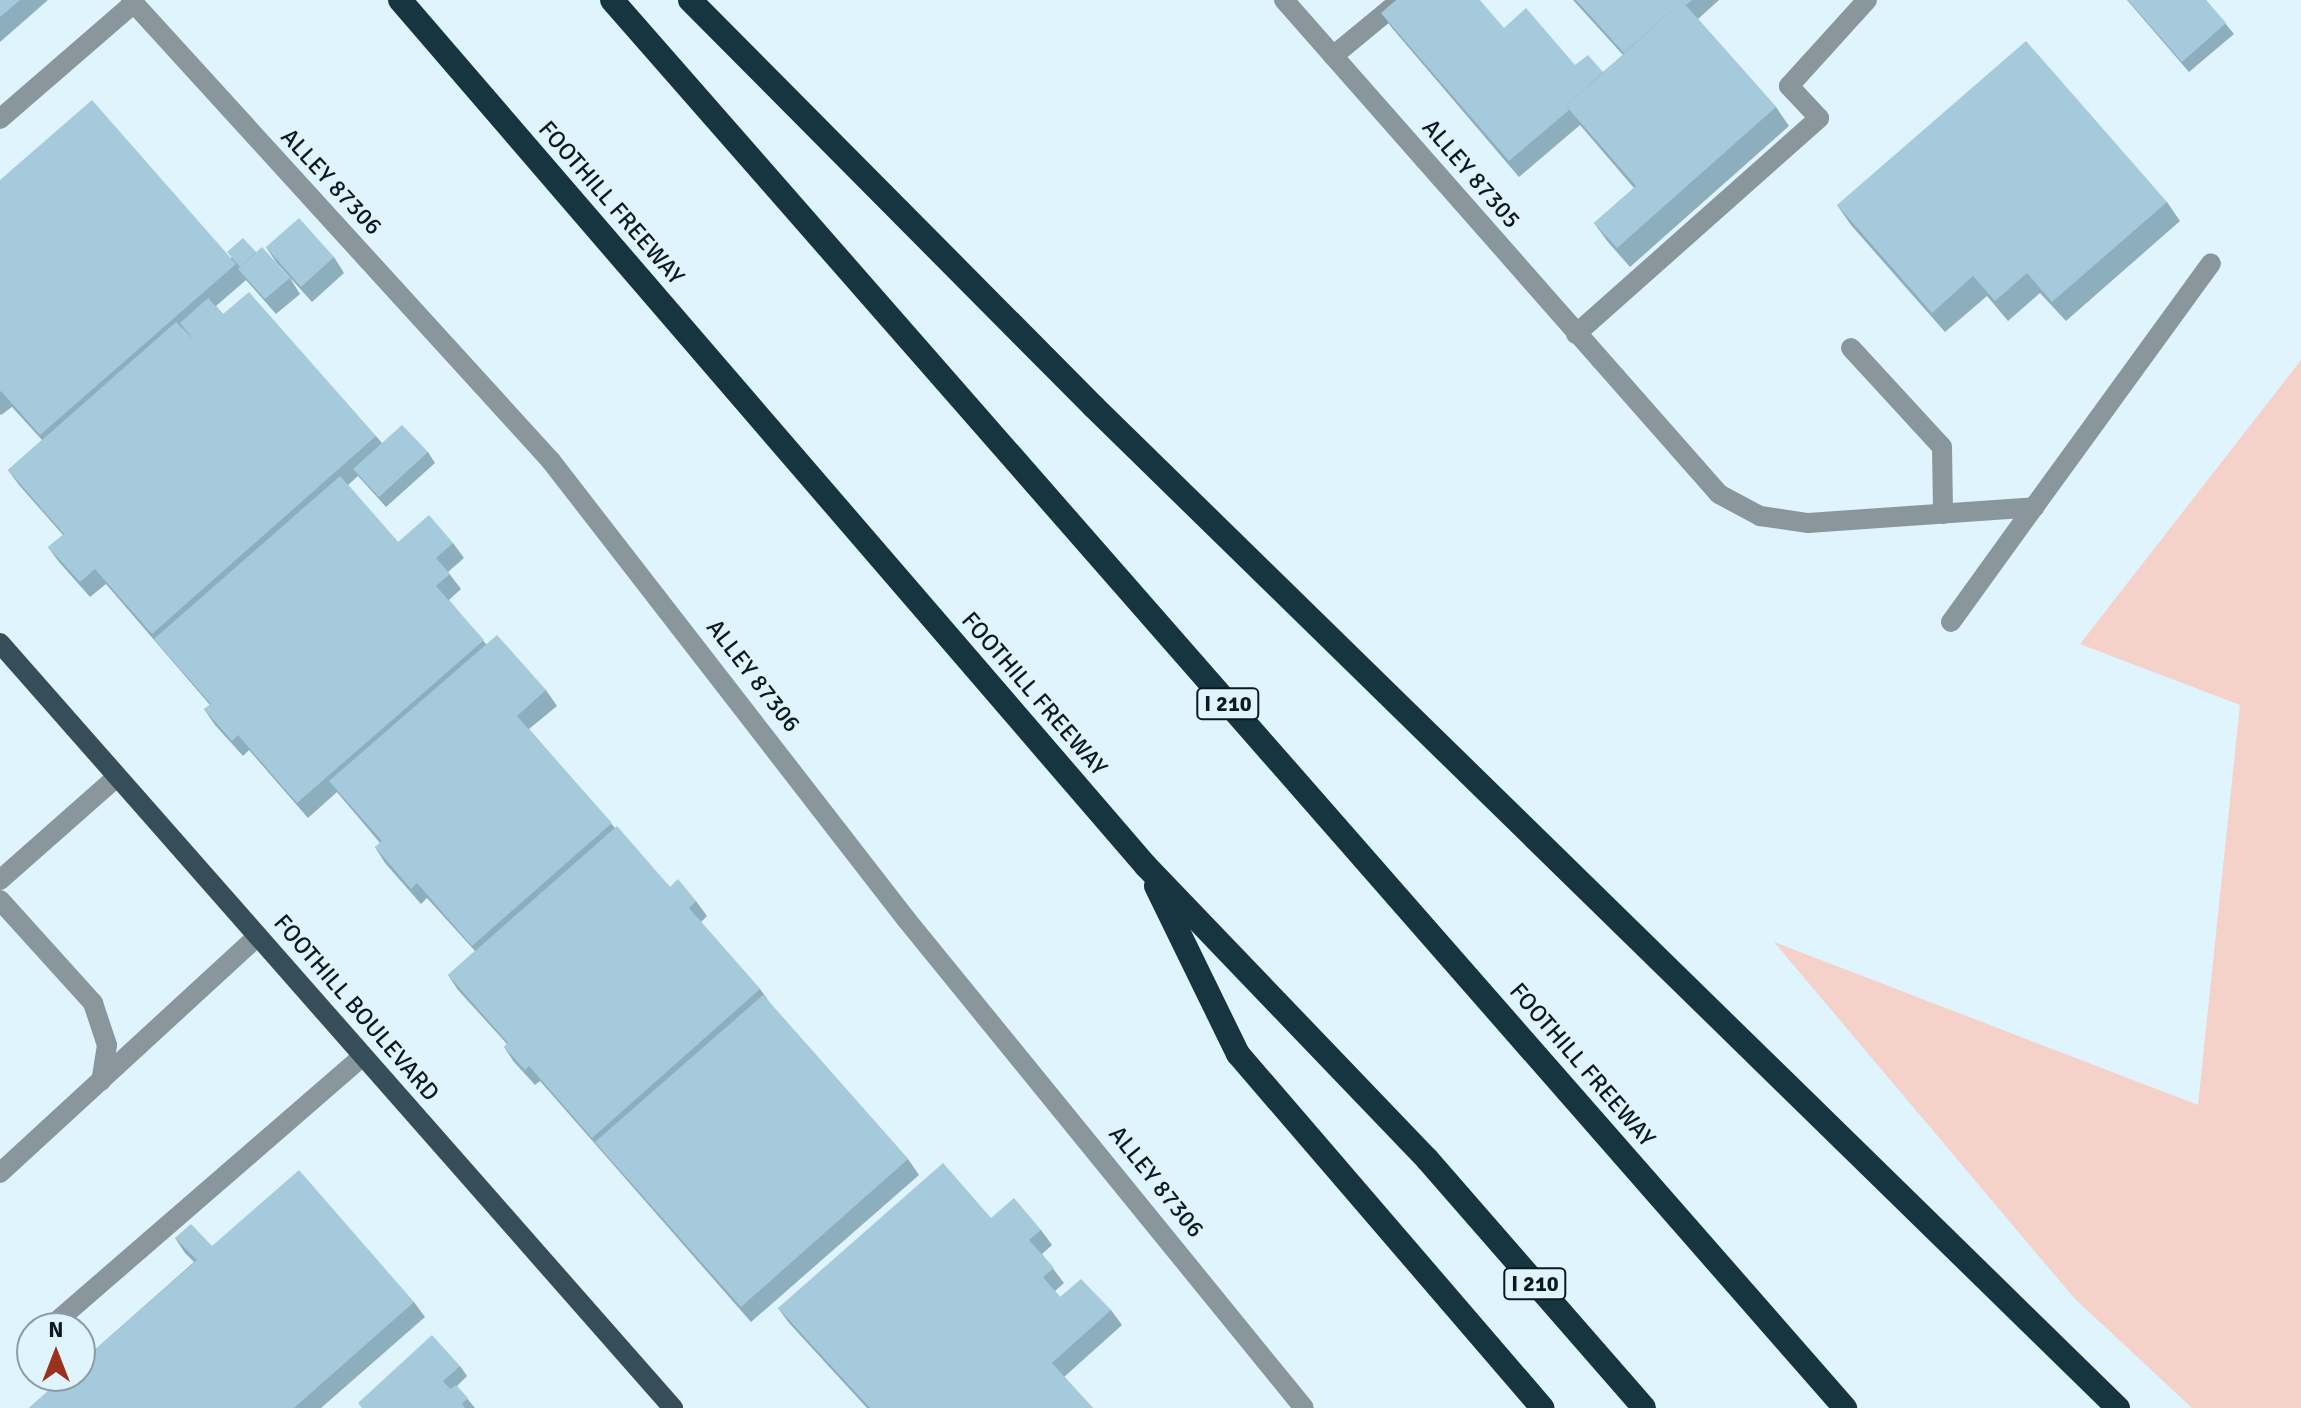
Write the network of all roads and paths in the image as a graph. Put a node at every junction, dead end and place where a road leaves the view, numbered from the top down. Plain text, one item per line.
1 (400, 0) edge
2 (612, 0) edge
3 (690, 0) edge
4 (1284, 0) edge
5 (1401, 0) edge
6 (1867, 0) edge
7 (133, 2) edge
8 (1333, 56) junction
9 (0, 119) edge
10 (2211, 263) dead end
11 (1576, 334) junction
12 (1851, 348) dead end
13 (2034, 507) junction
14 (1943, 514) junction
15 (1951, 622) dead end
16 (0, 643) edge
17 (117, 777) junction
18 (1146, 866) junction
19 (0, 880) edge
20 (0, 900) edge
21 (258, 936) junction
22 (363, 1056) junction
23 (101, 1081) junction
24 (0, 1173) edge
25 (67, 1312) edge
26 (673, 1408) edge
27 (1304, 1408) edge
28 (1543, 1408) edge
29 (1644, 1408) edge
30 (1845, 1408) edge
31 (2118, 1408) edge

1 - 18 highway, FOOTHILL FREEWAY / I 210
2 - 30 highway, FOOTHILL FREEWAY / I 210
3 - 31 highway
4 - 8 lane, ALLEY 87305
5 - 8 lane
6 - 11 lane
7 - 9 lane
7 - 27 lane, ALLEY 87306
8 - 11 lane, ALLEY 87305
10 - 13 lane
11 - 14 lane, ALLEY 87305
12 - 14 lane
13 - 14 lane, ALLEY 87305
13 - 15 lane
16 - 17 main road, FOOTHILL BOULEVARD
17 - 19 lane
17 - 21 main road, FOOTHILL BOULEVARD
18 - 28 highway
18 - 29 highway, FOOTHILL FREEWAY / I 210
20 - 23 lane
21 - 22 main road, FOOTHILL BOULEVARD
21 - 23 lane
22 - 25 lane
22 - 26 main road, FOOTHILL BOULEVARD
23 - 24 lane

